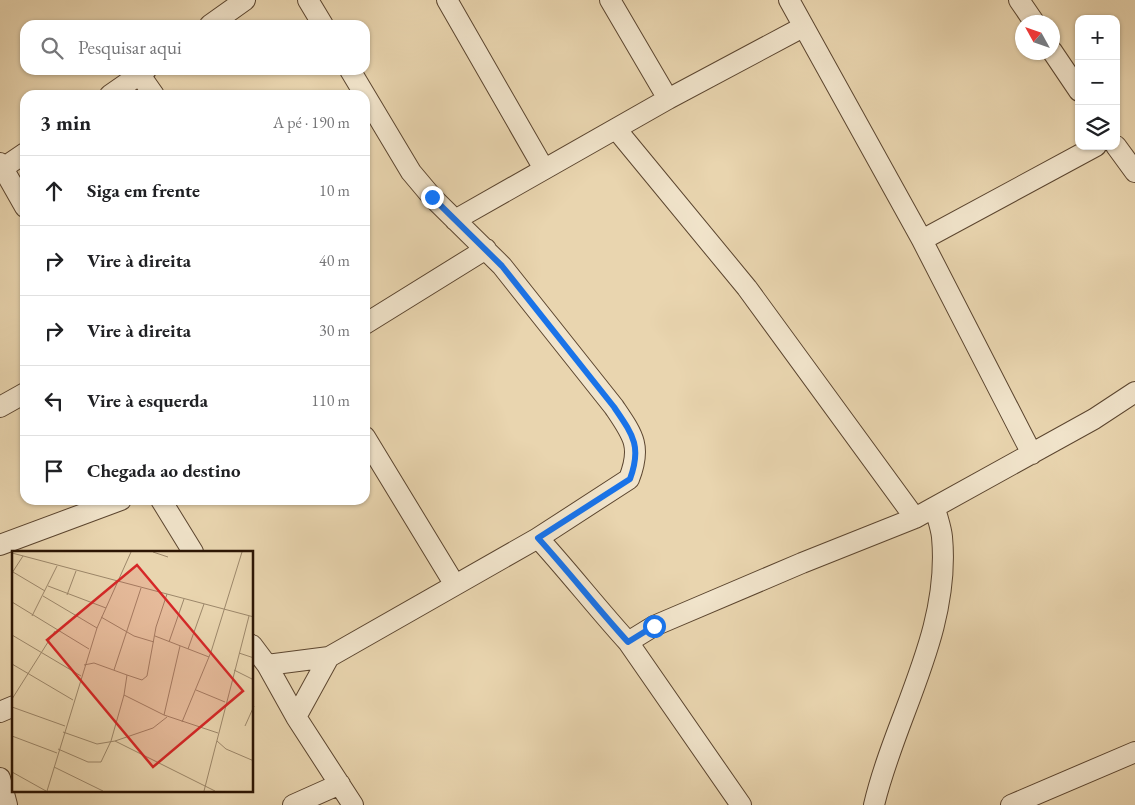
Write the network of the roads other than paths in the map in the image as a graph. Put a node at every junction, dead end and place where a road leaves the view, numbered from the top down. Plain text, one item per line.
1 (245, 0) edge
2 (308, 0) edge
3 (448, 0) edge
4 (610, 0) edge
5 (789, 0) edge
6 (1019, 0) edge
7 (1029, 15) edge
8 (217, 20) edge
9 (320, 20) edge
10 (803, 27) junction
11 (1058, 60) edge
12 (139, 75) edge
13 (144, 75) edge
14 (353, 75) edge
15 (1075, 85) edge
16 (117, 90) edge
17 (152, 90) edge
18 (362, 90) edge
19 (668, 99) junction
20 (370, 103) edge
21 (616, 128) junction
22 (1089, 150) edge
23 (1119, 150) edge
24 (20, 156) edge
25 (1, 167) edge
26 (544, 169) junction
27 (1135, 172) edge
28 (20, 199) edge
29 (455, 220) junction
30 (922, 240) junction
31 (486, 249) junction
32 (370, 321) edge
33 (1135, 392) edge
34 (20, 396) edge
35 (0, 407) edge
36 (370, 445) edge
37 (1032, 454) junction
38 (108, 505) edge
39 (165, 505) edge
40 (935, 508) junction
41 (916, 518) junction
42 (538, 538) junction
43 (0, 545) edge
44 (192, 551) edge
45 (455, 584) junction
46 (628, 642) junction
47 (254, 648) edge
48 (329, 658) junction
49 (267, 664) junction
50 (12, 707) edge
51 (0, 712) edge
52 (296, 717) junction
53 (1135, 752) edge
54 (0, 778) edge
55 (340, 784) junction
56 (7, 805) edge
57 (294, 805) edge
58 (353, 805) edge
59 (741, 805) edge
60 (874, 805) edge
61 (1011, 805) edge

1 - 8 street
2 - 9 street
3 - 26 street
4 - 19 street
5 - 10 street
6 - 7 street
10 - 19 street
10 - 30 street
11 - 15 street
12 - 16 street
13 - 17 street
14 - 18 street
19 - 21 street
20 - 29 street
21 - 26 street
21 - 41 street
22 - 30 street
23 - 27 street
24 - 25 street
25 - 28 street
26 - 29 street
29 - 31 street
30 - 37 street
31 - 32 street
31 - 42 street
33 - 37 street
34 - 35 street
36 - 45 street
37 - 40 street
38 - 43 street
39 - 44 street
40 - 41 street
40 - 60 street
41 - 46 street
42 - 45 street
42 - 46 street
45 - 48 street
46 - 59 street
47 - 49 street
48 - 49 street
48 - 52 street
49 - 52 street
50 - 51 street
52 - 55 street
53 - 61 street
54 - 56 street
55 - 57 street
55 - 58 street

